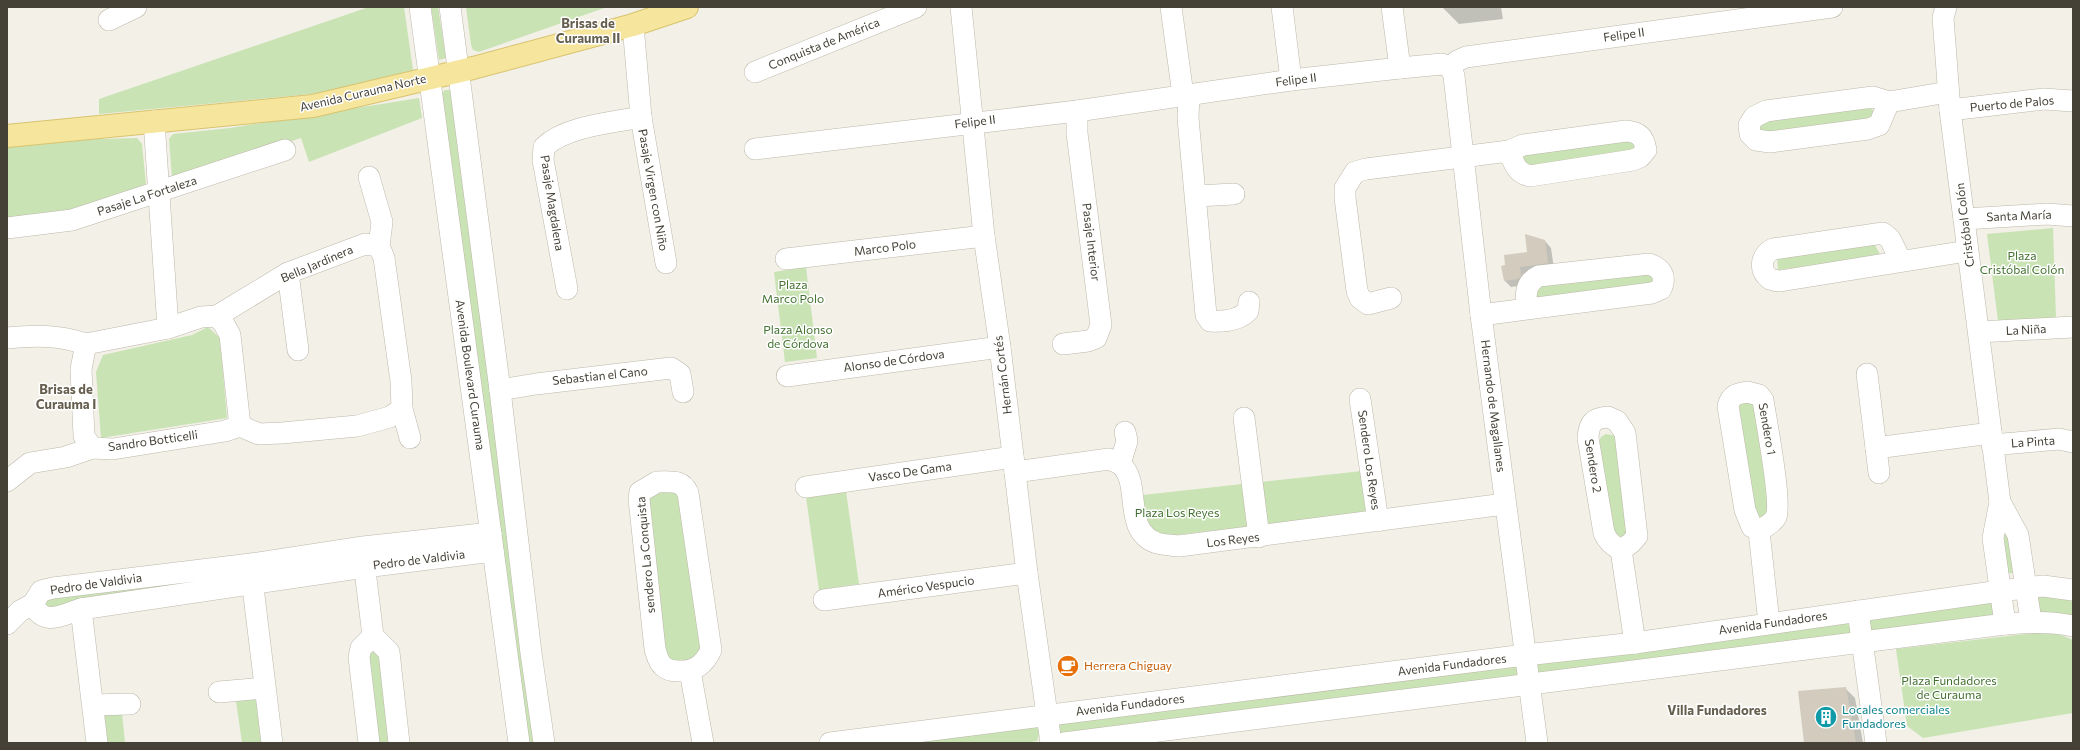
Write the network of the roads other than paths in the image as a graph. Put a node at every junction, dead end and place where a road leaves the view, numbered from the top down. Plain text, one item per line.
1 (136, 7) edge
2 (420, 7) edge
3 (450, 7) edge
4 (687, 7) edge
5 (916, 7) edge
6 (961, 7) edge
7 (1171, 7) edge
8 (1282, 7) edge
9 (1392, 7) edge
10 (1832, 7) edge
11 (1942, 11) edge
12 (109, 20) dead end
13 (633, 24) junction
14 (1400, 68) junction
15 (1451, 68) junction
16 (459, 71) junction
17 (755, 72) dead end
18 (430, 78) junction
19 (1291, 80) junction
20 (1186, 95) junction
21 (1949, 101) junction
22 (2073, 101) edge
23 (1888, 102) junction
24 (1077, 111) junction
25 (641, 117) junction
26 (154, 121) junction
27 (974, 122) junction
28 (7, 136) edge
29 (755, 149) dead end
30 (285, 150) dead end
31 (1509, 151) junction
32 (1462, 156) junction
33 (369, 177) dead end
34 (159, 192) junction
35 (1234, 194) dead end
36 (1196, 196) junction
37 (2073, 216) edge
38 (1964, 219) junction
39 (7, 228) edge
40 (984, 236) junction
41 (379, 246) junction
42 (1967, 251) junction
43 (786, 259) dead end
44 (1900, 261) junction
45 (666, 263) dead end
46 (288, 273) junction
47 (567, 289) dead end
48 (1391, 298) dead end
49 (1249, 302) dead end
50 (1526, 308) junction
51 (1481, 314) junction
52 (217, 316) junction
53 (2073, 327) edge
54 (168, 328) junction
55 (1979, 332) junction
56 (7, 338) edge
57 (86, 344) junction
58 (1063, 344) dead end
59 (1000, 347) junction
60 (298, 350) dead end
61 (1867, 374) dead end
62 (787, 376) dead end
63 (500, 390) junction
64 (683, 392) dead end
65 (1360, 399) dead end
66 (402, 409) junction
67 (1244, 418) dead end
68 (240, 426) junction
69 (1125, 432) dead end
70 (410, 438) dead end
71 (1992, 439) junction
72 (2073, 442) edge
73 (92, 448) junction
74 (1876, 448) junction
75 (1120, 464) junction
76 (1014, 465) junction
77 (1879, 473) dead end
78 (7, 481) edge
79 (806, 487) dead end
80 (2000, 502) junction
81 (1505, 504) junction
82 (1378, 521) junction
83 (1759, 531) junction
84 (1259, 537) junction
85 (492, 542) junction
86 (1621, 550) junction
87 (364, 557) junction
88 (1027, 573) junction
89 (252, 574) junction
90 (2027, 588) junction
91 (2073, 590) edge
92 (2000, 591) junction
93 (824, 600) dead end
94 (33, 604) junction
95 (81, 609) junction
96 (1858, 611) junction
97 (2031, 622) junction
98 (7, 624) edge
99 (1769, 624) junction
100 (2005, 624) junction
101 (2073, 626) edge
102 (372, 636) junction
103 (1862, 642) junction
104 (1635, 643) junction
105 (1525, 655) junction
106 (690, 672) junction
107 (1529, 686) junction
108 (264, 688) junction
109 (219, 692) dead end
110 (130, 704) dead end
111 (93, 705) junction
112 (1047, 716) junction
113 (97, 743) edge
114 (272, 743) edge
115 (369, 743) edge
116 (399, 743) edge
117 (519, 743) edge
118 (544, 743) edge
119 (703, 743) edge
120 (830, 743) edge
121 (1051, 743) edge
122 (1064, 743) edge
123 (1537, 743) edge
124 (1876, 743) edge

1 - 12 street
2 - 18 street, Avenida Boulevard Curauma
3 - 16 street
4 - 13 main road, Avenida Curauma Norte
5 - 17 street, Conquista de América
6 - 27 street, Hernán Cortés
7 - 20 street
8 - 19 street
9 - 14 street
10 - 15 street, Felipe II
11 - 21 street, Cristóbal Colón
13 - 16 main road, Avenida Curauma Norte
13 - 25 street, Pasaje Virgen con Niño
14 - 15 street, Felipe II
14 - 19 street, Felipe II
15 - 32 street, Hernando de Magallanes
16 - 18 main road, Avenida Curauma Norte
16 - 63 street
18 - 26 main road, Avenida Curauma Norte
18 - 85 street, Avenida Boulevard Curauma
19 - 20 street, Felipe II
20 - 24 street, Felipe II
20 - 36 street
21 - 22 street, Puerto de Palos
21 - 23 street, Puerto de Palos
21 - 38 street, Cristóbal Colón
23 - 23 street
24 - 27 street, Felipe II
24 - 58 street, Pasaje Interior
25 - 45 street, Pasaje Virgen con Niño
25 - 47 street, Pasaje Magdalena
26 - 28 main road, Avenida Curauma Norte
26 - 34 street
27 - 29 street, Felipe II
27 - 40 street, Hernán Cortés
30 - 34 street, Pasaje La Fortaleza
31 - 31 street
31 - 32 street
32 - 48 street
32 - 51 street, Hernando de Magallanes
33 - 41 street
34 - 39 street, Pasaje La Fortaleza
34 - 54 street
35 - 36 street
36 - 49 street
37 - 38 street, Santa María
38 - 42 street, Cristóbal Colón
40 - 43 street, Marco Polo
40 - 59 street, Hernán Cortés
41 - 46 street, Bella Jardinera
41 - 66 street
42 - 44 street
42 - 55 street, Cristóbal Colón
44 - 44 street
46 - 52 street, Bella Jardinera
46 - 60 street
50 - 50 street
50 - 51 street
51 - 81 street, Hernando de Magallanes
52 - 54 street
52 - 68 street
53 - 55 street, La Niña
54 - 57 street
55 - 71 street, Cristóbal Colón
56 - 57 street
57 - 73 street, Sandro Botticelli
59 - 62 street, Alonso de Córdova
59 - 76 street, Hernán Cortés
61 - 74 street
63 - 64 street, Sebastian el Cano
63 - 118 street
65 - 82 street, Sendero Los Reyes
66 - 68 street
66 - 70 street
67 - 84 street
68 - 73 street, Sandro Botticelli
69 - 75 street
71 - 72 street, La Pinta
71 - 74 street, La Pinta
71 - 80 street, Cristóbal Colón
73 - 78 street
74 - 77 street
75 - 76 street
75 - 84 street, Los Reyes
76 - 79 street, Vasco De Gama
76 - 88 street, Hernán Cortés
80 - 90 street, Cristóbal Colón
80 - 92 street, Cristóbal Colón
81 - 82 street, Los Reyes
81 - 105 street, Hernando de Magallanes
82 - 84 street, Los Reyes
83 - 83 street, Sendero 1
83 - 99 street
85 - 87 street, Pedro de Valdivia
85 - 117 street, Avenida Boulevard Curauma
86 - 86 street, Sendero 2
86 - 104 street
87 - 89 street, Pedro de Valdivia
87 - 102 street
88 - 93 street, Américo Vespucio
88 - 112 street, Hernán Cortés
89 - 94 street, Pedro de Valdivia
89 - 95 street, Pedro de Valdivia
89 - 108 street
90 - 91 street, Avenida Fundadores
90 - 92 street, Avenida Fundadores
90 - 97 street, Cristóbal Colón
92 - 96 street, Avenida Fundadores
92 - 100 street, Cristóbal Colón
94 - 95 street, Pedro de Valdivia
94 - 98 street
95 - 111 street
96 - 99 street, Avenida Fundadores
96 - 103 street
97 - 100 street
97 - 101 street
99 - 104 street, Avenida Fundadores
100 - 103 street
102 - 115 street
102 - 116 street
103 - 107 street
103 - 124 street
104 - 105 street, Avenida Fundadores
105 - 107 street, Hernando de Magallanes
105 - 112 street, Avenida Fundadores
106 - 106 street, sendero La Conquista
106 - 119 street
107 - 122 street
107 - 123 street, Hernando de Magallanes
108 - 109 street
108 - 114 street
110 - 111 street
111 - 113 street
112 - 120 street, Avenida Fundadores
112 - 121 street, Hernán Cortés

